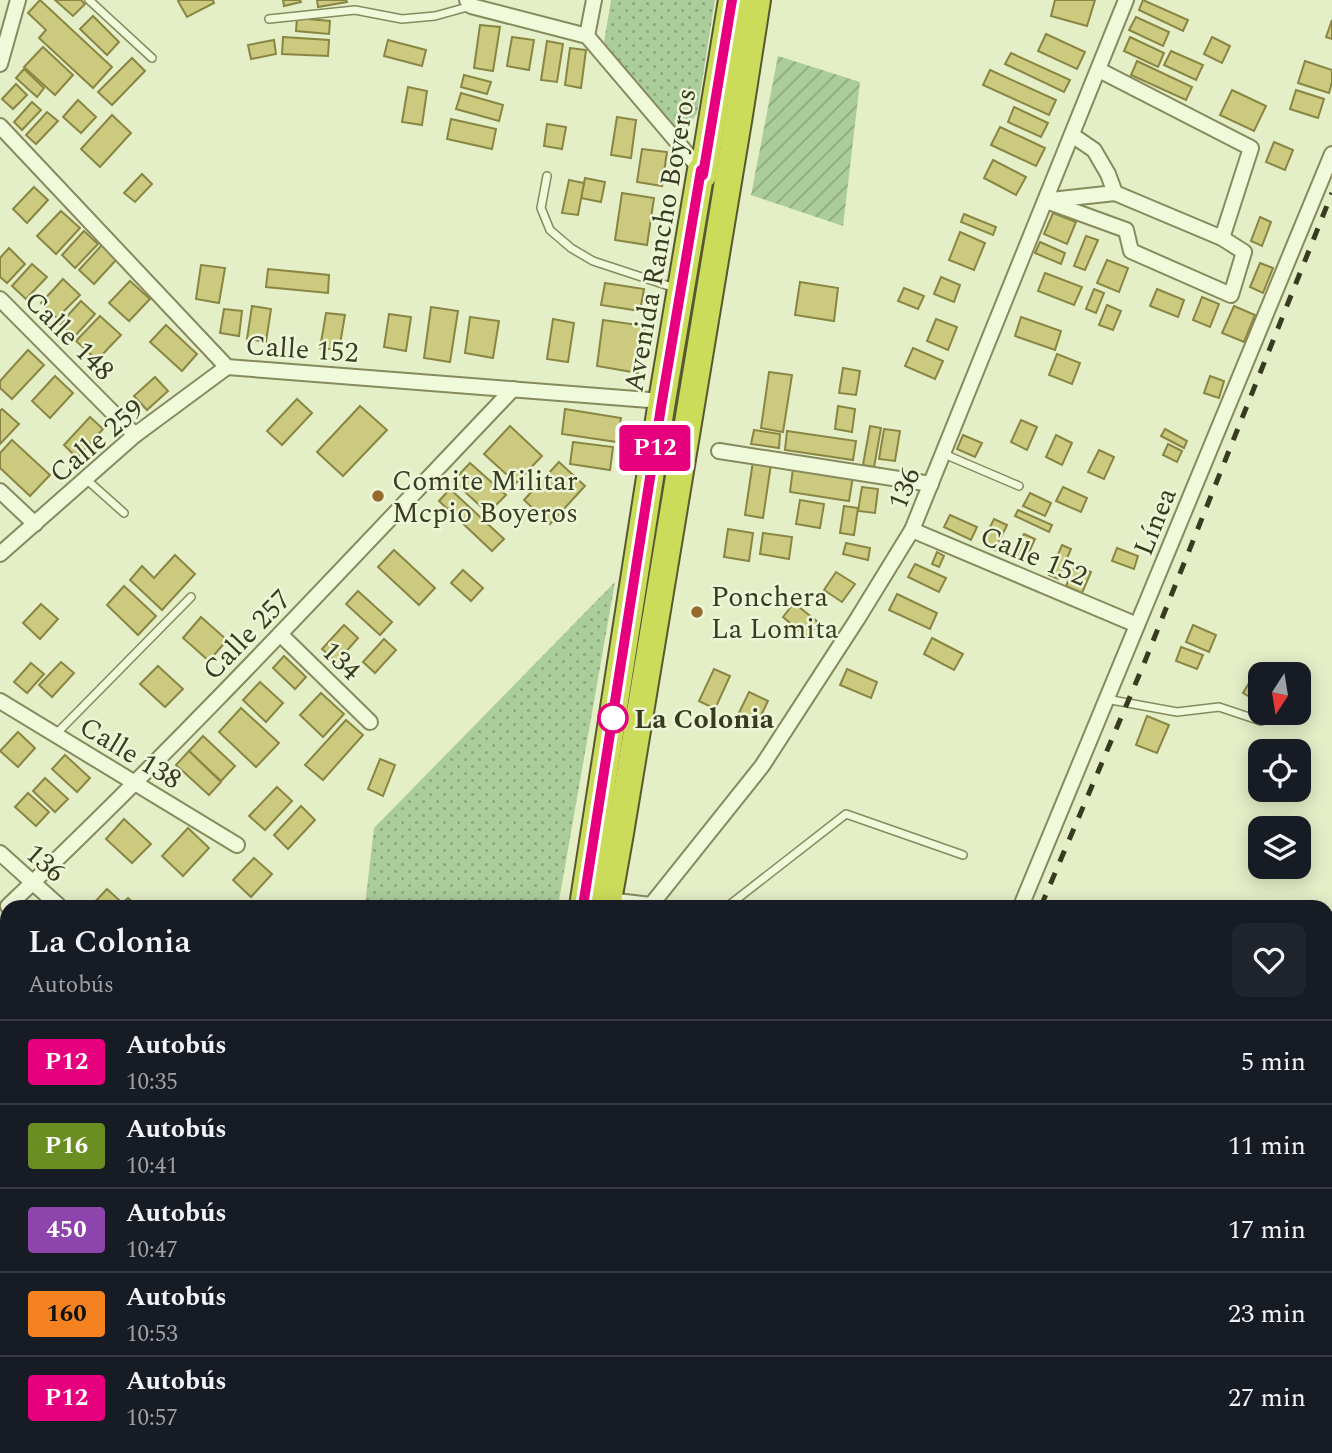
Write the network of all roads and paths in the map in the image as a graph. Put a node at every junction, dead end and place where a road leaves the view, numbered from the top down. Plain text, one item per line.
1 (18, 0) edge
2 (89, 0) edge
3 (594, 0) edge
4 (732, 0) edge
5 (757, 0) edge
6 (1126, 0) edge
7 (469, 3) edge
8 (269, 19) dead end
9 (587, 36) junction
10 (152, 58) dead end
11 (0, 64) edge
12 (1099, 69) junction
13 (0, 126) edge
14 (1072, 135) junction
15 (1332, 154) edge
16 (701, 170) junction
17 (547, 176) dead end
18 (1115, 193) junction
19 (1046, 201) junction
20 (1222, 239) junction
21 (682, 290) junction
22 (0, 299) edge
23 (227, 366) junction
24 (513, 389) junction
25 (662, 401) junction
26 (135, 435) junction
27 (719, 451) dead end
28 (944, 454) junction
29 (86, 479) junction
30 (931, 484) junction
31 (1020, 486) dead end
32 (0, 491) edge
33 (124, 513) dead end
34 (35, 524) junction
35 (912, 530) junction
36 (0, 554) edge
37 (191, 597) dead end
38 (1137, 625) junction
39 (279, 634) junction
40 (1106, 699) junction
41 (0, 701) edge
42 (1248, 717) edge
43 (370, 722) dead end
44 (55, 734) junction
45 (135, 784) junction
46 (237, 845) dead end
47 (0, 853) edge
48 (963, 855) dead end
49 (33, 883) junction
50 (15, 900) edge
51 (52, 900) edge
52 (600, 900) edge
53 (600, 900) edge
54 (658, 900) edge
55 (736, 900) edge
56 (1023, 900) edge

1 - 11 street
2 - 10 lane
3 - 9 street
4 - 16 highway, Avenida Rancho Boyeros
5 - 52 highway, Avenida Rancho Boyeros
6 - 12 street, 136
7 - 8 lane
7 - 9 street
9 - 16 street
12 - 14 street, 136
12 - 20 street
13 - 23 street, Calle 152
14 - 18 street
14 - 19 street, 136
15 - 38 street, Línea
16 - 21 highway, Avenida Rancho Boyeros
17 - 21 lane
18 - 19 street
18 - 20 street
19 - 20 street
19 - 28 street, 136
21 - 25 highway, Avenida Rancho Boyeros
22 - 26 street, Calle 148
23 - 24 street, Calle 152
23 - 26 street, Calle 259
24 - 25 street, Calle 152
24 - 39 street, Calle 257
25 - 53 highway, Avenida Rancho Boyeros
26 - 29 street, Calle 259
27 - 30 street
28 - 30 street, 136
28 - 31 lane
29 - 33 lane
29 - 34 street, Calle 259
30 - 35 street, 136
32 - 34 street
34 - 36 street, Calle 259
35 - 38 street, Calle 152
35 - 54 street, 136
37 - 44 lane
38 - 40 street, Línea
39 - 43 street, 134
39 - 45 street, Calle 257
40 - 42 lane
40 - 56 street, Línea
41 - 44 street, Calle 138
44 - 45 street, Calle 138
45 - 46 street, Calle 138
45 - 49 street, Calle 257
47 - 49 street, 136
48 - 55 lane
49 - 50 street, Calle 257
49 - 51 street, 136

